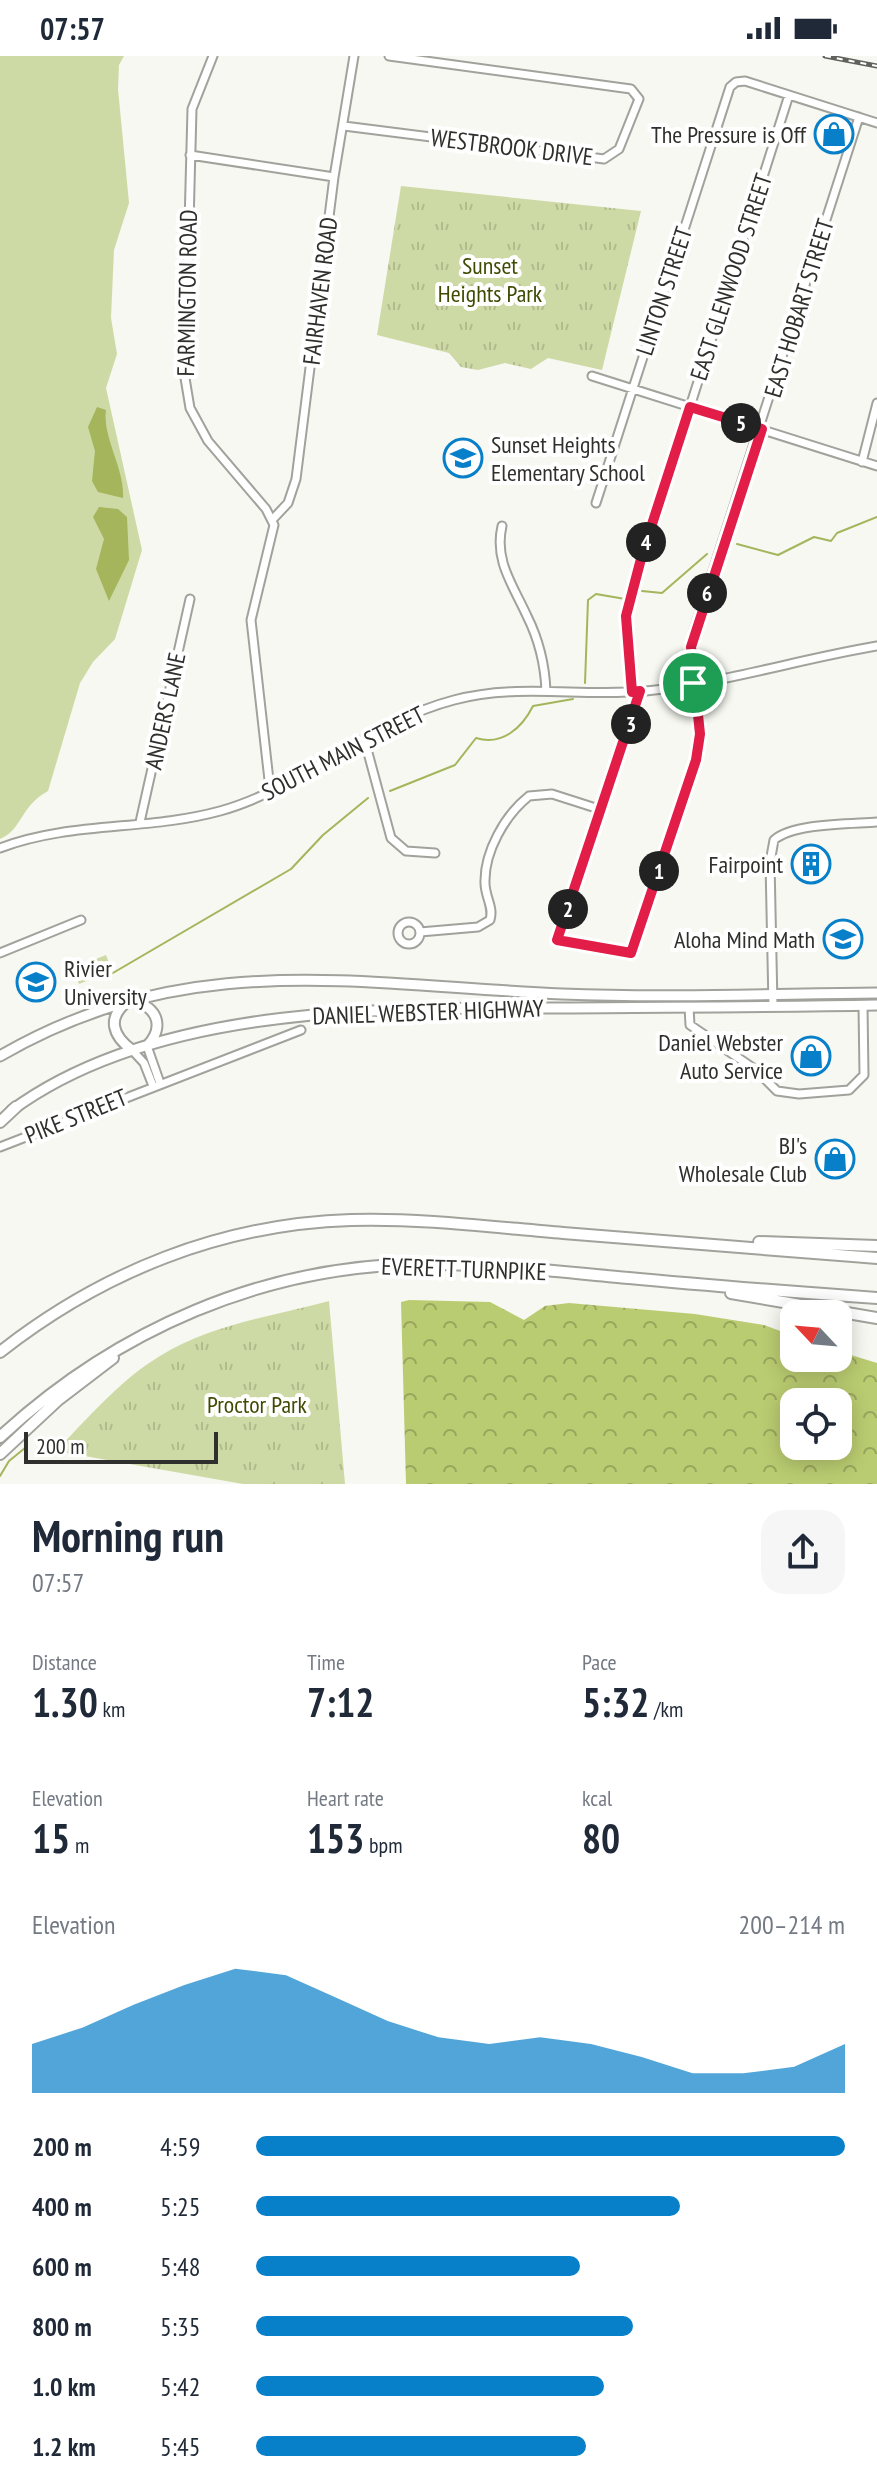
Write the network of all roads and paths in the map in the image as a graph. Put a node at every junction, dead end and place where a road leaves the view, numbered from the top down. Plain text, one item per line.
1 (213, 56) edge
2 (354, 56) edge
3 (389, 56) edge
4 (789, 95) junction
5 (859, 117) junction
6 (877, 123) edge
7 (344, 126) junction
8 (190, 155) junction
9 (334, 177) junction
10 (592, 376) dead end
11 (633, 388) junction
12 (877, 403) edge
13 (690, 407) junction
14 (762, 429) junction
15 (862, 462) junction
16 (877, 466) edge
17 (596, 503) dead end
18 (272, 520) junction
19 (502, 526) dead end
20 (190, 599) dead end
21 (877, 646) edge
22 (693, 683) junction
23 (546, 691) junction
24 (636, 691) junction
25 (364, 738) junction
26 (270, 789) junction
27 (602, 810) junction
28 (140, 822) junction
29 (877, 822) edge
30 (0, 848) edge
31 (435, 853) dead end
32 (81, 920) dead end
33 (420, 932) dead end
34 (0, 953) edge
35 (877, 993) edge
36 (772, 995) junction
37 (128, 1001) junction
38 (877, 1005) edge
39 (773, 1006) junction
40 (863, 1006) junction
41 (689, 1007) junction
42 (301, 1030) dead end
43 (147, 1046) junction
44 (132, 1050) junction
45 (0, 1056) edge
46 (157, 1084) junction
47 (16, 1107) joint
48 (0, 1121) edge
49 (0, 1147) edge
50 (641, 1239) junction
51 (877, 1246) edge
52 (877, 1258) edge
53 (715, 1286) junction
54 (877, 1298) edge
55 (182, 1315) junction
56 (877, 1318) edge
57 (0, 1352) edge
58 (0, 1437) edge
59 (0, 1454) edge

1 - 8 street, FARMINGTON ROAD
2 - 7 street, FAIRHAVEN ROAD
3 - 7 street, WESTBROOK DRIVE
4 - 5 street
4 - 11 street, LINTON STREET
4 - 13 street, EAST GLENWOOD STREET
5 - 6 street
5 - 14 street, EAST HOBART STREET
7 - 9 street, FAIRHAVEN ROAD
8 - 9 street
8 - 18 street, FARMINGTON ROAD
9 - 18 street, FAIRHAVEN ROAD
10 - 11 street
11 - 13 street
11 - 17 street, LINTON STREET
12 - 15 street
13 - 14 street
13 - 24 street, EAST GLENWOOD STREET
14 - 15 street
14 - 22 street, EAST HOBART STREET
15 - 16 street
18 - 26 street
19 - 23 street
20 - 28 street, ANDERS LANE
21 - 22 street, SOUTH MAIN STREET
22 - 24 street, SOUTH MAIN STREET
22 - 27 street, EAST HOBART STREET
23 - 24 street, SOUTH MAIN STREET
23 - 25 street, SOUTH MAIN STREET
24 - 27 street
25 - 26 street, SOUTH MAIN STREET
25 - 31 street
26 - 28 street, SOUTH MAIN STREET
27 - 33 street
28 - 30 street, SOUTH MAIN STREET
29 - 36 street
32 - 34 street
35 - 36 main road, DANIEL WEBSTER HIGHWAY
36 - 37 main road, DANIEL WEBSTER HIGHWAY
36 - 39 street
37 - 43 main road
37 - 44 main road
37 - 45 main road, DANIEL WEBSTER HIGHWAY
38 - 40 main road, DANIEL WEBSTER HIGHWAY
39 - 40 main road, DANIEL WEBSTER HIGHWAY
39 - 41 main road, DANIEL WEBSTER HIGHWAY
40 - 41 street
41 - 43 main road, DANIEL WEBSTER HIGHWAY
42 - 46 street, PIKE STREET
43 - 44 main road, DANIEL WEBSTER HIGHWAY
43 - 46 street
44 - 46 street, PIKE STREET
44 - 47 main road, DANIEL WEBSTER HIGHWAY
46 - 49 street, PIKE STREET
47 - 48 highway
50 - 51 highway
50 - 52 highway, EVERETT TURNPIKE
50 - 57 highway, EVERETT TURNPIKE
53 - 54 highway, EVERETT TURNPIKE
53 - 55 highway, EVERETT TURNPIKE
53 - 56 highway
55 - 58 highway, EVERETT TURNPIKE
55 - 59 highway

